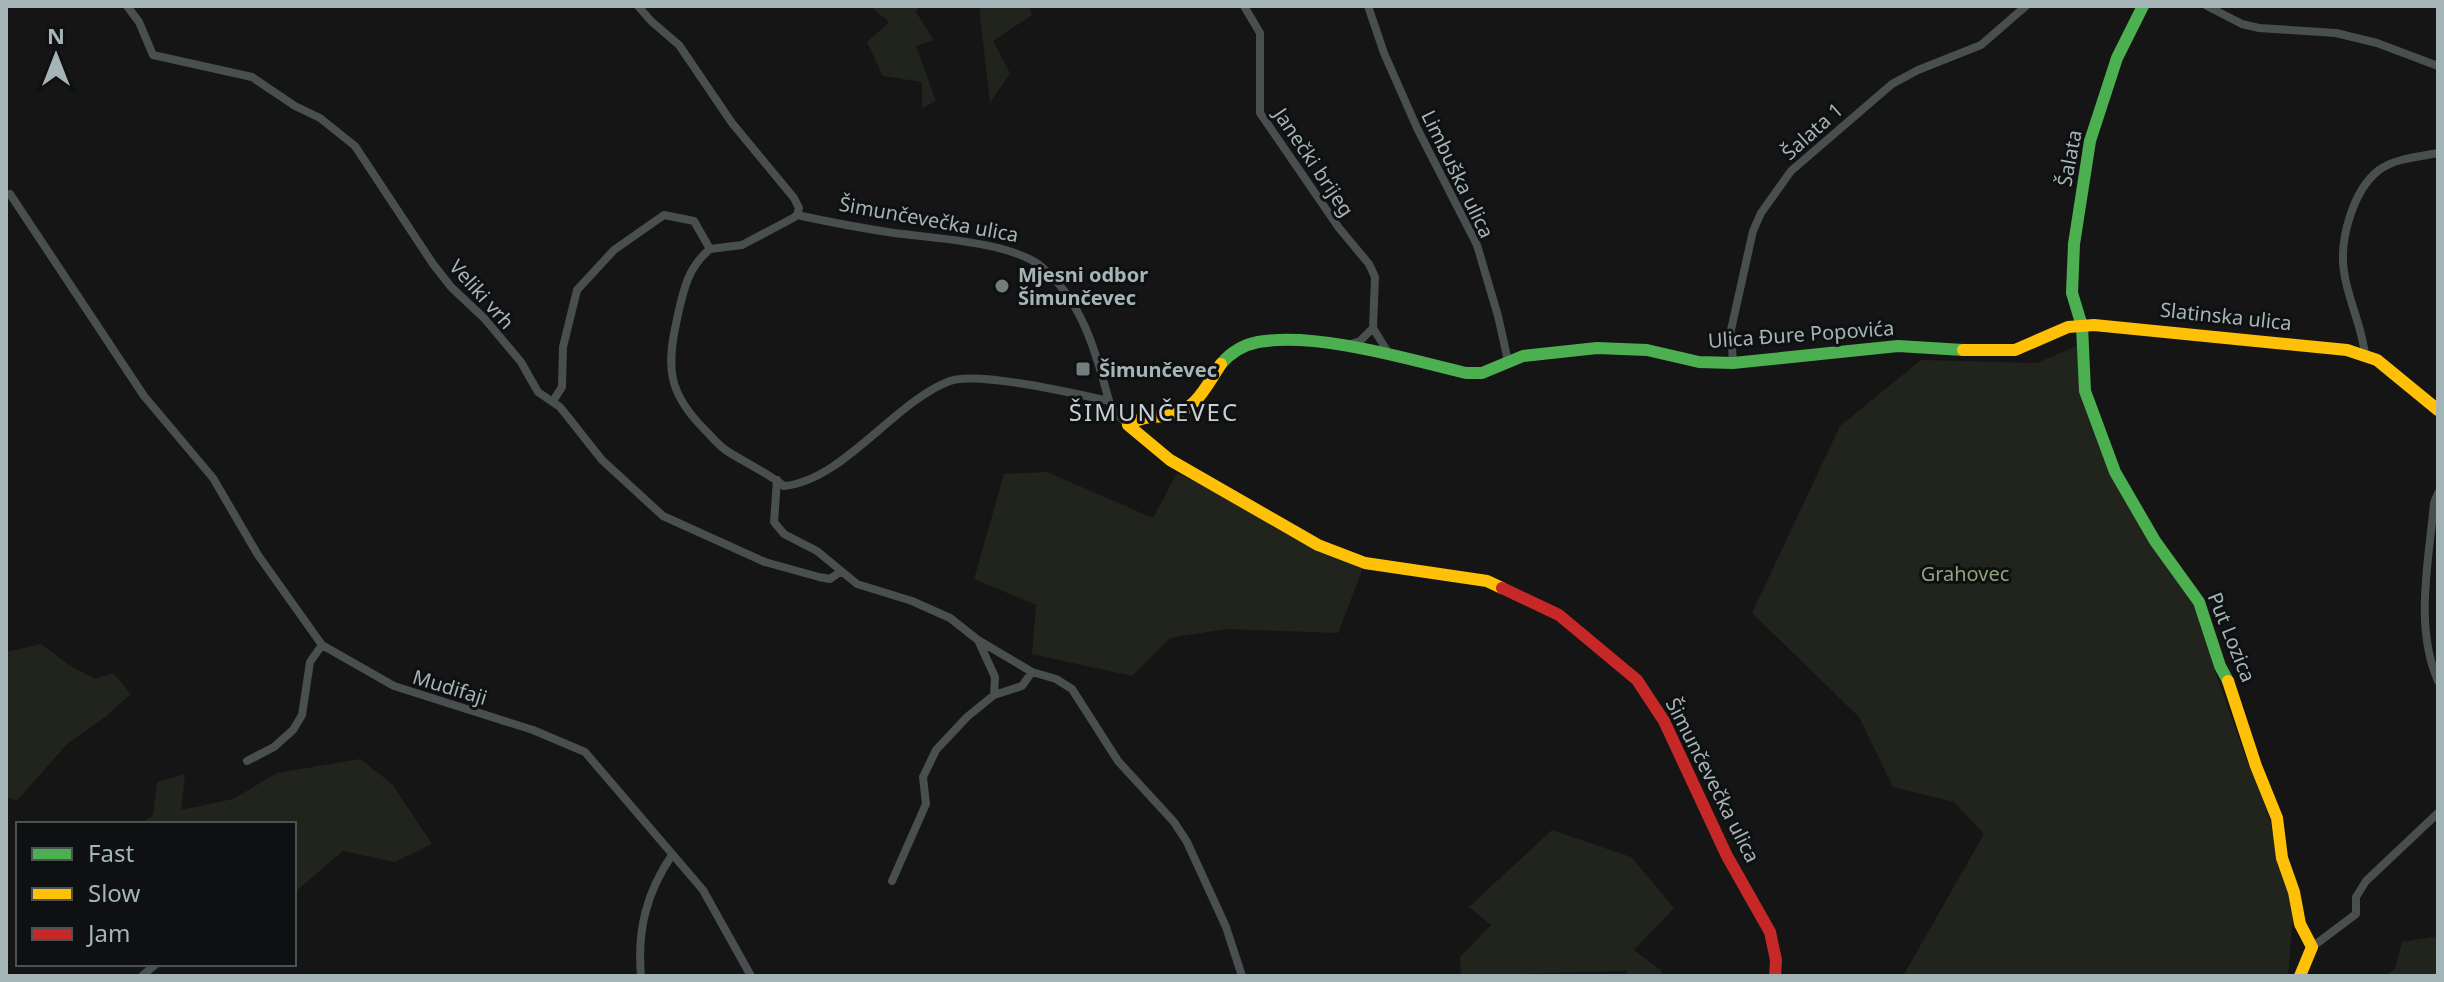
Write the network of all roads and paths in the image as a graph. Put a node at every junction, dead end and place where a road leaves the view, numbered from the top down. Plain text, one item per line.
1 (127, 6) edge
2 (638, 6) edge
3 (1244, 6) edge
4 (1368, 6) edge
5 (2026, 6) edge
6 (2143, 6) edge
7 (2207, 6) edge
8 (2438, 66) edge
9 (2438, 153) edge
10 (10, 194) dead end
11 (797, 215) junction
12 (710, 249) junction
13 (2082, 326) junction
14 (1373, 328) junction
15 (1345, 346) junction
16 (2365, 355) junction
17 (1391, 357) junction
18 (1508, 361) junction
19 (1733, 363) junction
20 (553, 401) junction
21 (1109, 401) junction
22 (2438, 410) edge
23 (1128, 425) junction
24 (777, 480) junction
25 (2438, 493) edge
26 (840, 572) junction
27 (978, 640) junction
28 (322, 645) junction
29 (1032, 672) junction
30 (2438, 681) edge
31 (994, 695) junction
32 (247, 761) dead end
33 (2438, 813) edge
34 (672, 855) junction
35 (892, 881) dead end
36 (2312, 947) junction
37 (641, 976) edge
38 (751, 976) edge
39 (1242, 976) edge
40 (1775, 976) edge
41 (2300, 976) edge

1 - 20 street, Veliki vrh
2 - 11 street
3 - 14 street, Janečki brijeg
4 - 18 street, Limbuška ulica
5 - 19 street, Šalata 1
6 - 13 street, Šalata
7 - 8 street
9 - 16 street
10 - 28 street
11 - 12 street
11 - 21 street, Šimunčevečka ulica
12 - 20 street
12 - 24 street
13 - 16 street, Slatinska ulica
13 - 19 street, Ulica Đure Popovića
13 - 36 street, Put Lozica
14 - 15 street
14 - 17 street
15 - 17 street, Ulica Đure Popovića
15 - 23 street, Ulica Đure Popovića
16 - 22 street, Slatinska ulica
17 - 18 street, Ulica Đure Popovića
18 - 19 street, Ulica Đure Popovića
20 - 26 street, Veliki vrh
21 - 23 street, Šimunčevečka ulica
21 - 24 street
23 - 40 street, Šimunčevečka ulica
24 - 26 street
25 - 30 street
26 - 27 street
27 - 29 street
27 - 31 street
28 - 32 street
28 - 34 street, Mudifaji
29 - 31 street
29 - 39 street
31 - 35 street
33 - 36 street
34 - 37 street
34 - 38 street, Mudifaji
36 - 41 street

